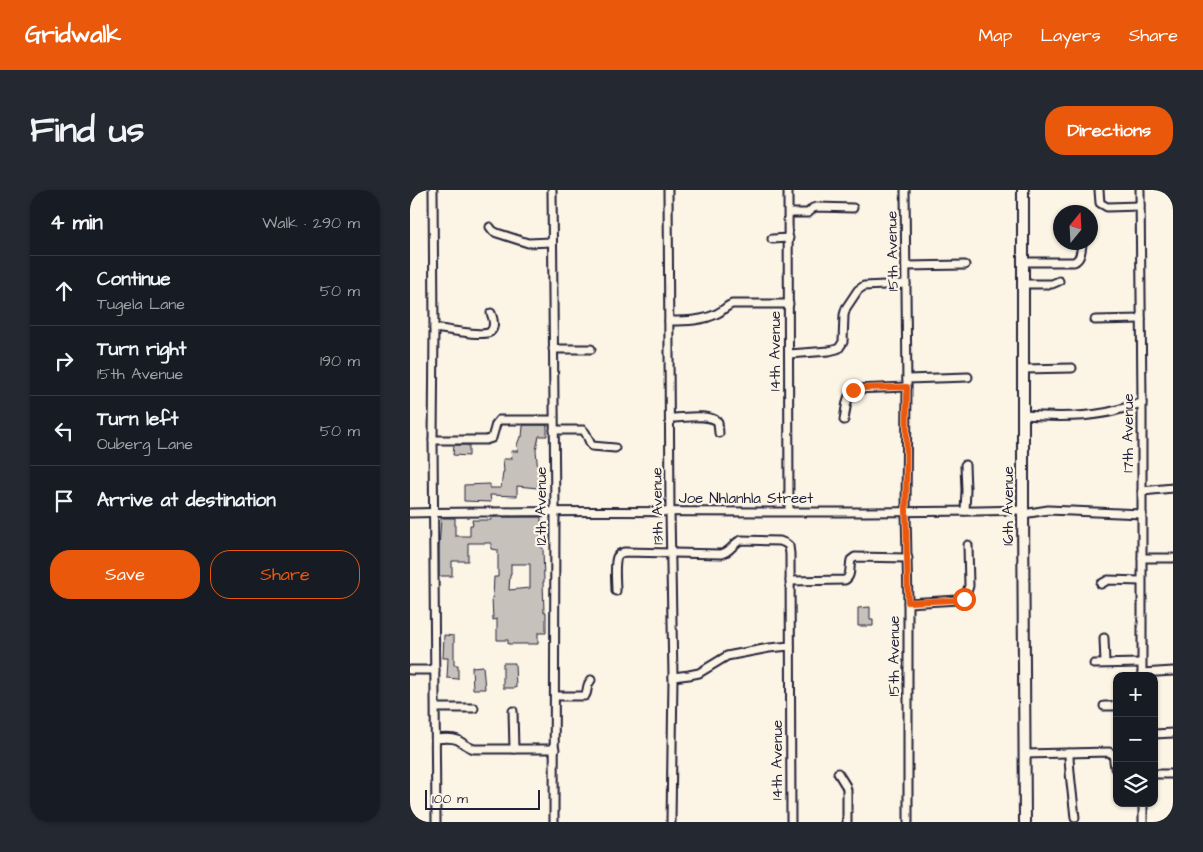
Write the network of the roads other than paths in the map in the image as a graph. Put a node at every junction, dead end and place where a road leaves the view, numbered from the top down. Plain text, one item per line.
1 (433, 190) edge
2 (552, 190) edge
3 (668, 190) edge
4 (788, 190) edge
5 (905, 190) edge
6 (1023, 190) edge
7 (1099, 190) edge
8 (1140, 190) edge
9 (1140, 206) junction
10 (853, 208) dead end
11 (789, 213) junction
12 (490, 227) dead end
13 (789, 238) junction
14 (772, 239) dead end
15 (552, 242) junction
16 (1081, 250) edge
17 (1022, 262) junction
18 (965, 265) dead end
19 (906, 266) junction
20 (1059, 281) dead end
21 (906, 284) junction
22 (1022, 284) junction
23 (789, 304) junction
24 (490, 313) dead end
25 (1141, 319) junction
26 (1096, 320) dead end
27 (670, 321) junction
28 (434, 328) junction
29 (553, 349) junction
30 (591, 349) dead end
31 (788, 354) junction
32 (1072, 368) dead end
33 (1023, 369) junction
34 (968, 376) dead end
35 (907, 383) junction
36 (1142, 403) junction
37 (1023, 415) junction
38 (670, 418) junction
39 (553, 420) junction
40 (844, 420) dead end
41 (554, 430) junction
42 (719, 432) dead end
43 (433, 440) junction
44 (615, 448) dead end
45 (965, 464) dead end
46 (1173, 488) edge
47 (1142, 491) junction
48 (555, 510) junction
49 (670, 511) junction
50 (789, 511) junction
51 (965, 511) junction
52 (434, 512) junction
53 (906, 512) junction
54 (1023, 512) junction
55 (410, 513) edge
56 (1142, 514) junction
57 (968, 545) dead end
58 (672, 553) junction
59 (908, 558) junction
60 (1142, 558) junction
61 (1173, 558) edge
62 (790, 581) junction
63 (1142, 581) junction
64 (1101, 584) dead end
65 (616, 591) dead end
66 (908, 602) junction
67 (1104, 638) dead end
68 (790, 646) junction
69 (1105, 663) junction
70 (1141, 663) junction
71 (1094, 664) dead end
72 (410, 670) edge
73 (435, 670) junction
74 (1173, 671) edge
75 (1142, 672) edge
76 (1158, 672) edge
77 (673, 676) junction
78 (591, 680) dead end
79 (555, 696) junction
80 (1104, 706) dead end
81 (1113, 706) edge
82 (436, 708) junction
83 (474, 708) dead end
84 (514, 711) dead end
85 (1158, 734) edge
86 (1173, 734) edge
87 (436, 739) junction
88 (514, 749) junction
89 (555, 749) junction
90 (1069, 752) junction
91 (1025, 754) junction
92 (1115, 762) edge
93 (838, 773) dead end
94 (1158, 774) edge
95 (1173, 774) edge
96 (1143, 807) edge
97 (1074, 818) dead end
98 (436, 822) edge
99 (554, 822) edge
100 (671, 822) edge
101 (791, 822) edge
102 (847, 822) edge
103 (908, 822) edge
104 (1025, 822) edge
105 (1143, 822) edge

1 - 28 street
2 - 15 street, 12th Avenue
3 - 27 street, 13th Avenue
4 - 11 street, 14th Avenue
5 - 19 street, 15th Avenue
6 - 17 street, 16th Avenue
7 - 9 street
8 - 9 street, 17th Avenue
9 - 25 street, 17th Avenue
10 - 11 street
11 - 13 street, 14th Avenue
12 - 15 street
13 - 14 street
13 - 23 street, 14th Avenue
15 - 29 street, 12th Avenue
16 - 17 street
17 - 22 street, 16th Avenue
18 - 19 street
19 - 21 street, 15th Avenue
20 - 22 street
21 - 31 street
21 - 35 street, 15th Avenue
22 - 33 street, 16th Avenue
23 - 27 street
23 - 31 street, 14th Avenue
24 - 28 street
25 - 26 street
25 - 36 street, 17th Avenue
27 - 38 street, 13th Avenue
28 - 43 street
29 - 30 street
29 - 39 street, 12th Avenue
31 - 50 street, 14th Avenue
32 - 33 street
33 - 37 street, 16th Avenue
34 - 35 street
35 - 40 street
35 - 53 street, 15th Avenue
36 - 37 street
36 - 47 street, 17th Avenue
37 - 54 street, 16th Avenue
38 - 42 street
38 - 49 street, 13th Avenue
39 - 41 street, 12th Avenue
39 - 43 street
41 - 44 street
41 - 48 street, 12th Avenue
43 - 52 street
45 - 51 street
46 - 47 street
47 - 56 street, 17th Avenue
48 - 49 street, Joe Nhlanhla Street
48 - 52 street, Joe Nhlanhla Street
48 - 79 street, 12th Avenue
49 - 50 street, Joe Nhlanhla Street
49 - 58 street, 13th Avenue
50 - 53 street, Joe Nhlanhla Street
51 - 53 street, Joe Nhlanhla Street
51 - 54 street, Joe Nhlanhla Street
52 - 55 street, Joe Nhlanhla Street
52 - 73 street
53 - 59 street, 15th Avenue
54 - 56 street, Joe Nhlanhla Street
54 - 91 street, 16th Avenue
56 - 60 street, 17th Avenue
57 - 66 street
58 - 62 street, 14th Avenue
58 - 65 street
58 - 77 street, 13th Avenue
59 - 62 street
59 - 66 street, 15th Avenue
60 - 61 street
60 - 63 street, 17th Avenue
62 - 68 street, 14th Avenue
63 - 64 street
63 - 70 street, 17th Avenue
66 - 103 street, 15th Avenue
67 - 69 street
68 - 77 street
68 - 101 street, 14th Avenue
69 - 70 street
69 - 71 street
70 - 75 street, 17th Avenue
72 - 73 street
73 - 82 street
74 - 76 street
77 - 100 street, 13th Avenue
78 - 79 street
79 - 89 street, 12th Avenue
80 - 81 street
82 - 83 street
82 - 87 street
84 - 88 street
85 - 86 street
87 - 88 street
87 - 98 street
88 - 89 street
89 - 99 street, 12th Avenue
90 - 91 street
90 - 92 street
90 - 97 street
91 - 104 street, 16th Avenue
93 - 102 street
94 - 95 street
96 - 105 street

